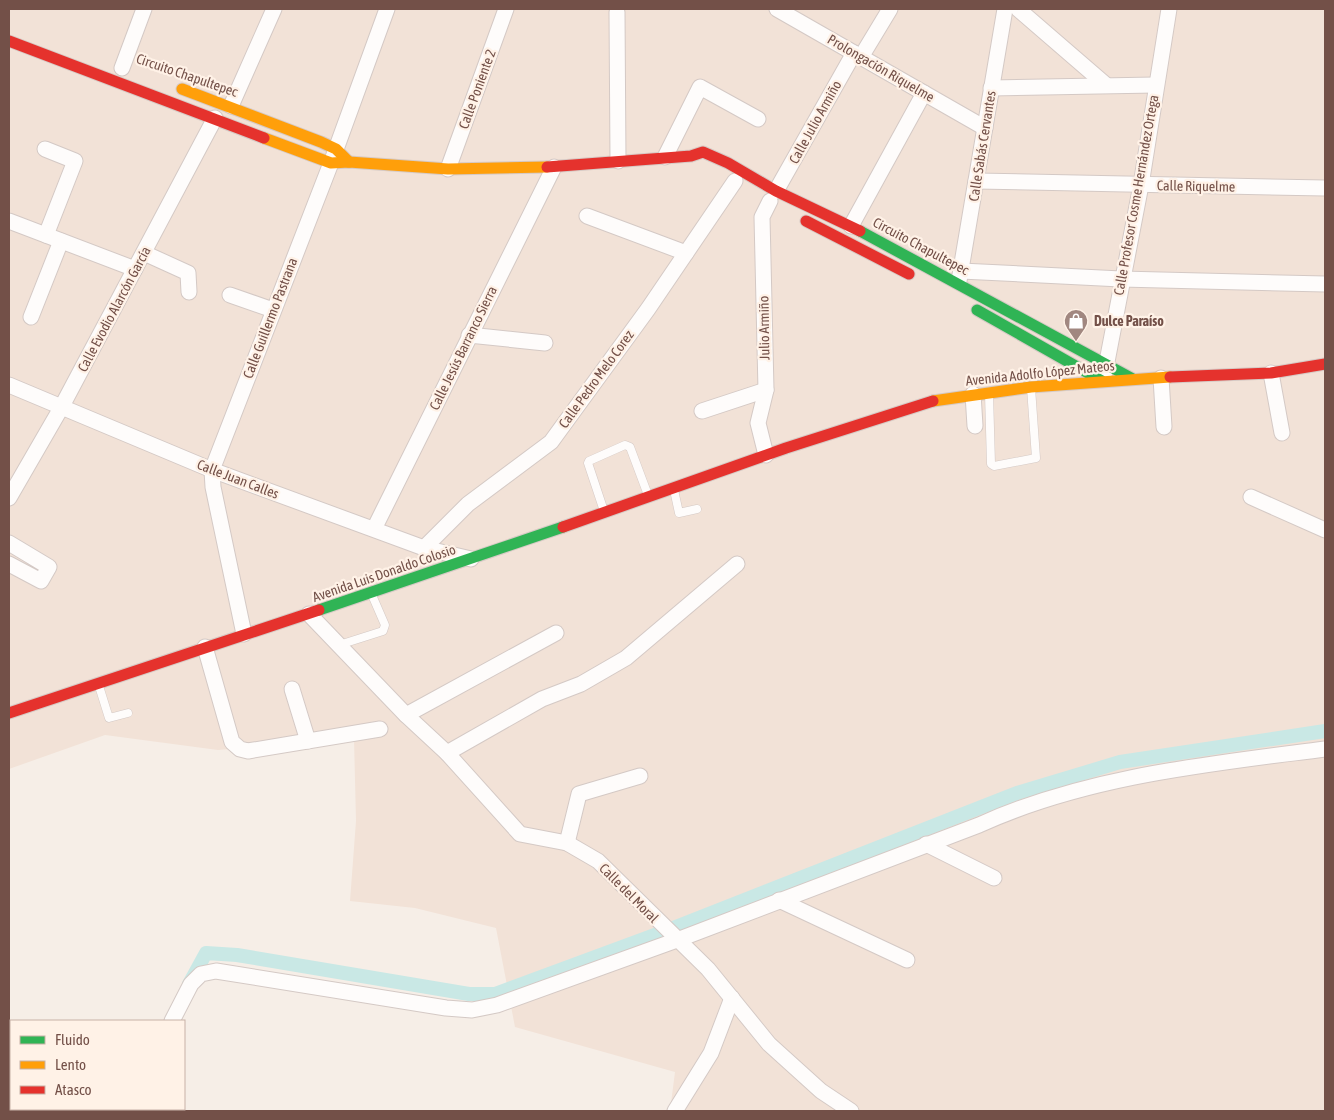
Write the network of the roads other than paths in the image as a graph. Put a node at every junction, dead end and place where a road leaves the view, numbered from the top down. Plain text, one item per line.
1 (144, 9) edge
2 (274, 9) edge
3 (387, 9) edge
4 (506, 9) edge
5 (778, 9) edge
6 (890, 9) edge
7 (1005, 9) edge
8 (1018, 9) edge
9 (1169, 9) edge
10 (617, 12) dead end
11 (9, 29) edge
12 (28, 35) dead end
13 (9, 41) edge
14 (858, 55) junction
15 (122, 68) dead end
16 (167, 84) dead end
17 (1106, 85) junction
18 (1155, 85) junction
19 (991, 88) junction
20 (924, 93) junction
21 (230, 106) junction
22 (215, 118) junction
23 (758, 118) dead end
24 (985, 128) junction
25 (45, 149) dead end
26 (333, 156) junction
27 (665, 156) junction
28 (691, 156) junction
29 (618, 161) junction
30 (699, 165) dead end
31 (554, 167) junction
32 (448, 169) junction
33 (715, 170) dead end
34 (735, 181) junction
35 (976, 181) junction
36 (1141, 185) junction
37 (1325, 188) edge
38 (775, 199) junction
39 (794, 214) dead end
40 (587, 216) dead end
41 (9, 221) edge
42 (851, 226) junction
43 (46, 235) junction
44 (61, 241) junction
45 (686, 252) junction
46 (144, 253) junction
47 (135, 269) junction
48 (960, 277) junction
49 (919, 279) dead end
50 (1121, 279) junction
51 (1325, 284) edge
52 (189, 292) dead end
53 (230, 295) dead end
54 (969, 306) dead end
55 (273, 310) junction
56 (31, 317) dead end
57 (469, 335) junction
58 (545, 343) dead end
59 (1108, 364) junction
60 (1325, 364) edge
61 (1271, 372) junction
62 (1161, 378) junction
63 (1133, 379) junction
64 (1102, 381) junction
65 (9, 385) edge
66 (1031, 387) junction
67 (766, 390) junction
68 (990, 392) junction
69 (973, 394) junction
70 (61, 408) junction
71 (702, 412) dead end
72 (975, 426) dead end
73 (1164, 428) dead end
74 (1282, 433) dead end
75 (766, 455) junction
76 (212, 470) junction
77 (673, 488) junction
78 (648, 496) junction
79 (1251, 497) dead end
80 (9, 498) edge
81 (697, 509) dead end
82 (605, 513) junction
83 (374, 529) junction
84 (1325, 530) edge
85 (9, 543) edge
86 (424, 548) junction
87 (472, 559) junction
88 (9, 564) edge
89 (737, 564) dead end
90 (371, 593) junction
91 (309, 614) junction
92 (556, 633) dead end
93 (244, 634) junction
94 (339, 645) junction
95 (205, 647) junction
96 (98, 682) junction
97 (292, 689) dead end
98 (9, 713) edge
99 (128, 713) dead end
100 (410, 718) junction
101 (380, 729) dead end
102 (308, 741) junction
103 (1325, 749) edge
104 (444, 750) junction
105 (640, 776) dead end
106 (567, 843) junction
107 (926, 844) junction
108 (994, 878) dead end
109 (779, 900) junction
110 (671, 935) junction
111 (907, 960) dead end
112 (732, 998) junction
113 (173, 1020) edge
114 (674, 1111) edge
115 (851, 1111) edge

1 - 15 street
2 - 21 street
3 - 26 street, Calle Guillermo Pastrana
4 - 32 street, Calle Poniente 2
5 - 14 street, Prolongación Riquelme
6 - 14 street, Calle Julio Armiño
7 - 19 street, Calle Sabás Cervantes
8 - 17 street
9 - 18 street, Calle Profesor Cosme Hernández Ortega
10 - 29 street
11 - 12 main road
13 - 22 main road, Circuito Chapultepec
14 - 20 street, Prolongación Riquelme
14 - 38 street, Calle Julio Armiño
16 - 21 main road, Circuito Chapultepec
17 - 18 street
17 - 19 street
18 - 36 street, Calle Profesor Cosme Hernández Ortega
19 - 24 street, Calle Sabás Cervantes
20 - 24 street, Prolongación Riquelme
20 - 42 street
21 - 26 main road, Circuito Chapultepec
22 - 26 main road, Circuito Chapultepec
22 - 46 street, Calle Evodio Alarcón García
23 - 27 street
24 - 35 street, Calle Sabás Cervantes
25 - 43 street
26 - 32 main road, Circuito Chapultepec
26 - 55 street, Calle Guillermo Pastrana
27 - 28 main road, Circuito Chapultepec
27 - 29 main road, Circuito Chapultepec
28 - 30 main road
28 - 38 main road, Circuito Chapultepec
29 - 31 main road, Circuito Chapultepec
31 - 32 main road, Circuito Chapultepec
31 - 57 street, Calle Jesús Barranco Sierra
33 - 34 main road, Circuito Chapultepec
34 - 38 main road, Circuito Chapultepec
34 - 45 street, Calle Pedro Melo Corez
35 - 36 street, Calle Riquelme
35 - 48 street, Calle Sabás Cervantes
36 - 37 street, Calle Riquelme
36 - 50 street, Calle Profesor Cosme Hernández Ortega
38 - 42 main road, Circuito Chapultepec
38 - 67 street, Julio Armiño
39 - 49 main road
40 - 45 street
41 - 43 street
42 - 48 main road, Circuito Chapultepec
43 - 44 street
44 - 47 street
44 - 56 street
45 - 86 street, Calle Pedro Melo Corez
46 - 47 street, Calle Evodio Alarcón García
46 - 52 street
47 - 70 street, Calle Evodio Alarcón García
48 - 50 street
48 - 59 main road, Circuito Chapultepec
50 - 51 street
50 - 59 street, Calle Profesor Cosme Hernández Ortega
53 - 55 street
54 - 64 main road
55 - 76 street, Calle Guillermo Pastrana
57 - 58 street
57 - 83 street, Calle Jesús Barranco Sierra
59 - 63 main road, Circuito Chapultepec
59 - 64 street, Calle Profesor Cosme Hernández Ortega
60 - 61 main road, Avenida Adolfo López Mateos
61 - 62 main road, Avenida Adolfo López Mateos
61 - 74 street
62 - 63 main road, Avenida Adolfo López Mateos
62 - 73 street
63 - 64 main road, Avenida Adolfo López Mateos
64 - 66 main road, Avenida Adolfo López Mateos
65 - 70 street, Calle Juan Calles
66 - 68 main road, Avenida Adolfo López Mateos
66 - 68 lane
67 - 71 street
67 - 75 street, Julio Armiño
68 - 69 main road, Avenida Adolfo López Mateos
69 - 72 street
69 - 75 main road, Avenida Adolfo López Mateos
70 - 76 street, Calle Juan Calles
70 - 80 street, Calle Evodio Alarcón García
75 - 77 main road, Avenida Luis Donaldo Colosio
76 - 83 street, Calle Juan Calles
76 - 93 street, Calle Guillermo Pastrana
77 - 78 main road, Avenida Luis Donaldo Colosio
77 - 81 lane
78 - 82 main road, Avenida Luis Donaldo Colosio
78 - 82 lane
79 - 84 street
82 - 87 main road, Avenida Luis Donaldo Colosio
83 - 86 street, Calle Juan Calles
85 - 88 street
86 - 87 street, Calle Juan Calles
87 - 90 main road, Avenida Luis Donaldo Colosio
89 - 104 street
90 - 91 main road, Avenida Luis Donaldo Colosio
90 - 94 lane
91 - 93 main road, Avenida Luis Donaldo Colosio
91 - 94 street, Calle del Moral
92 - 100 street
93 - 95 main road, Avenida Luis Donaldo Colosio
94 - 100 street, Calle del Moral
95 - 96 main road, Avenida Luis Donaldo Colosio
95 - 102 street
96 - 98 main road, Avenida Luis Donaldo Colosio
96 - 99 lane
97 - 102 street
100 - 104 street, Calle del Moral
101 - 102 street
103 - 107 street
104 - 106 street, Calle del Moral
105 - 106 street
106 - 110 street, Calle del Moral
107 - 108 street
107 - 109 street
109 - 110 street
109 - 111 street
110 - 112 street, Calle del Moral
110 - 113 street
112 - 114 street
112 - 115 street, Calle del Moral

